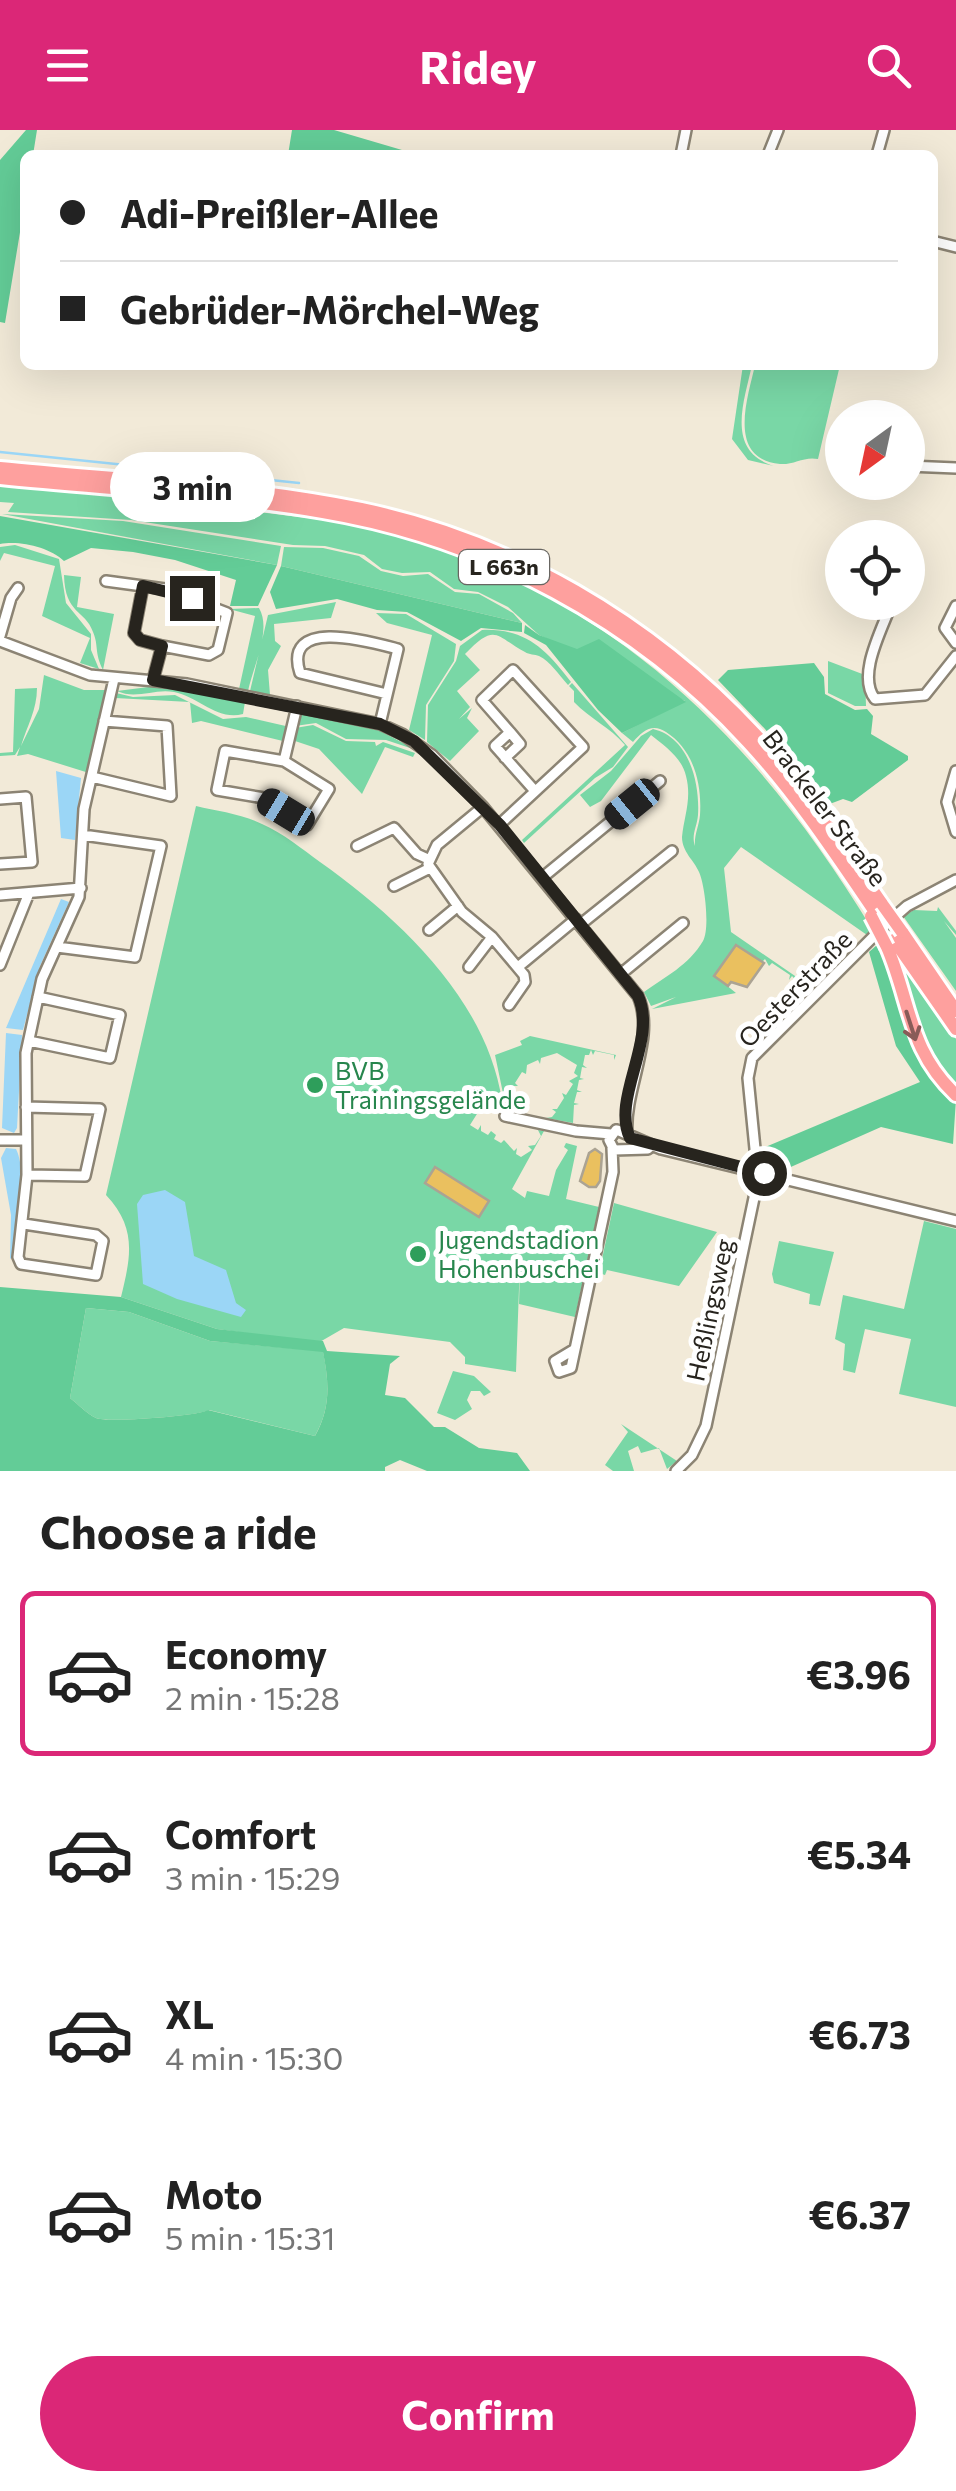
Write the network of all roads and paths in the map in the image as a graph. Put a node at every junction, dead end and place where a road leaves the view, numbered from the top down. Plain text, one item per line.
1 (925, 467) edge
2 (0, 468) edge
3 (956, 468) edge
4 (0, 478) edge
5 (106, 581) dead end
6 (143, 586) junction
7 (18, 588) dead end
8 (956, 606) edge
9 (886, 620) edge
10 (0, 638) edge
11 (956, 643) edge
12 (162, 646) junction
13 (956, 656) edge
14 (114, 680) junction
15 (153, 680) junction
16 (386, 694) junction
17 (297, 706) junction
18 (104, 720) junction
19 (380, 724) junction
20 (510, 732) junction
21 (505, 758) junction
22 (284, 761) junction
23 (956, 772) edge
24 (92, 776) junction
25 (660, 781) dead end
26 (535, 791) junction
27 (0, 799) edge
28 (483, 807) junction
29 (500, 825) junction
30 (956, 832) edge
31 (83, 835) junction
32 (357, 846) dead end
33 (672, 850) dead end
34 (429, 863) junction
35 (0, 864) edge
36 (542, 876) junction
37 (956, 880) edge
38 (394, 886) dead end
39 (81, 888) junction
40 (29, 893) junction
41 (0, 895) edge
42 (458, 906) junction
43 (876, 910) junction
44 (578, 922) junction
45 (683, 923) dead end
46 (429, 930) dead end
47 (492, 938) junction
48 (898, 940) junction
49 (56, 947) junction
50 (0, 964) edge
51 (469, 967) dead end
52 (518, 967) junction
53 (622, 973) junction
54 (38, 996) junction
55 (956, 999) edge
56 (508, 1005) dead end
57 (956, 1011) edge
58 (956, 1029) edge
59 (28, 1041) junction
60 (956, 1096) edge
61 (26, 1107) junction
62 (505, 1116) dead end
63 (0, 1140) edge
64 (24, 1140) junction
65 (620, 1141) junction
66 (758, 1171) junction
67 (27, 1175) junction
68 (956, 1221) edge
69 (24, 1224) junction
70 (574, 1348) dead end
71 (676, 1471) edge

1 - 3 street
2 - 43 highway, Brackeler Straße / L 663n
4 - 43 highway, Brackeler Straße / L 663n
5 - 6 street
6 - 12 street
6 - 12 street
7 - 10 street
8 - 11 street
9 - 13 street
10 - 14 street
12 - 15 street
14 - 15 street
14 - 18 street
15 - 17 street
16 - 16 street
16 - 19 street
17 - 19 street
17 - 22 street
18 - 24 street
18 - 24 street
19 - 28 street
20 - 21 street
20 - 21 street
20 - 26 street
21 - 26 street
22 - 22 street
23 - 30 street
24 - 31 street
25 - 36 street
26 - 29 street
27 - 35 street
28 - 29 street
28 - 34 street
29 - 36 street
31 - 39 street
31 - 49 street
32 - 34 street
33 - 44 street
34 - 38 street
34 - 42 street
36 - 44 street
37 - 66 street, Oesterstraße
39 - 40 street
39 - 49 street
40 - 41 street
40 - 50 street
42 - 46 street
42 - 47 street
43 - 48 highway, bridge
43 - 48 highway, Brackeler Straße / L 663n, bridge
44 - 52 street
44 - 53 street
45 - 53 street
47 - 51 street
47 - 52 street
48 - 55 highway
48 - 57 highway, Brackeler Straße / L 663n
48 - 58 highway, Brackeler Straße / L 663n
48 -> 60 highway
49 - 54 street
52 - 56 street
53 - 65 street
54 - 59 street
54 - 59 street
59 - 61 street
61 - 64 street
61 - 67 street
62 - 65 street
63 - 64 street
64 - 67 street
65 - 66 street
65 - 70 street
66 - 68 street
66 - 71 street, Heßlingsweg
67 - 69 street
69 - 69 street

